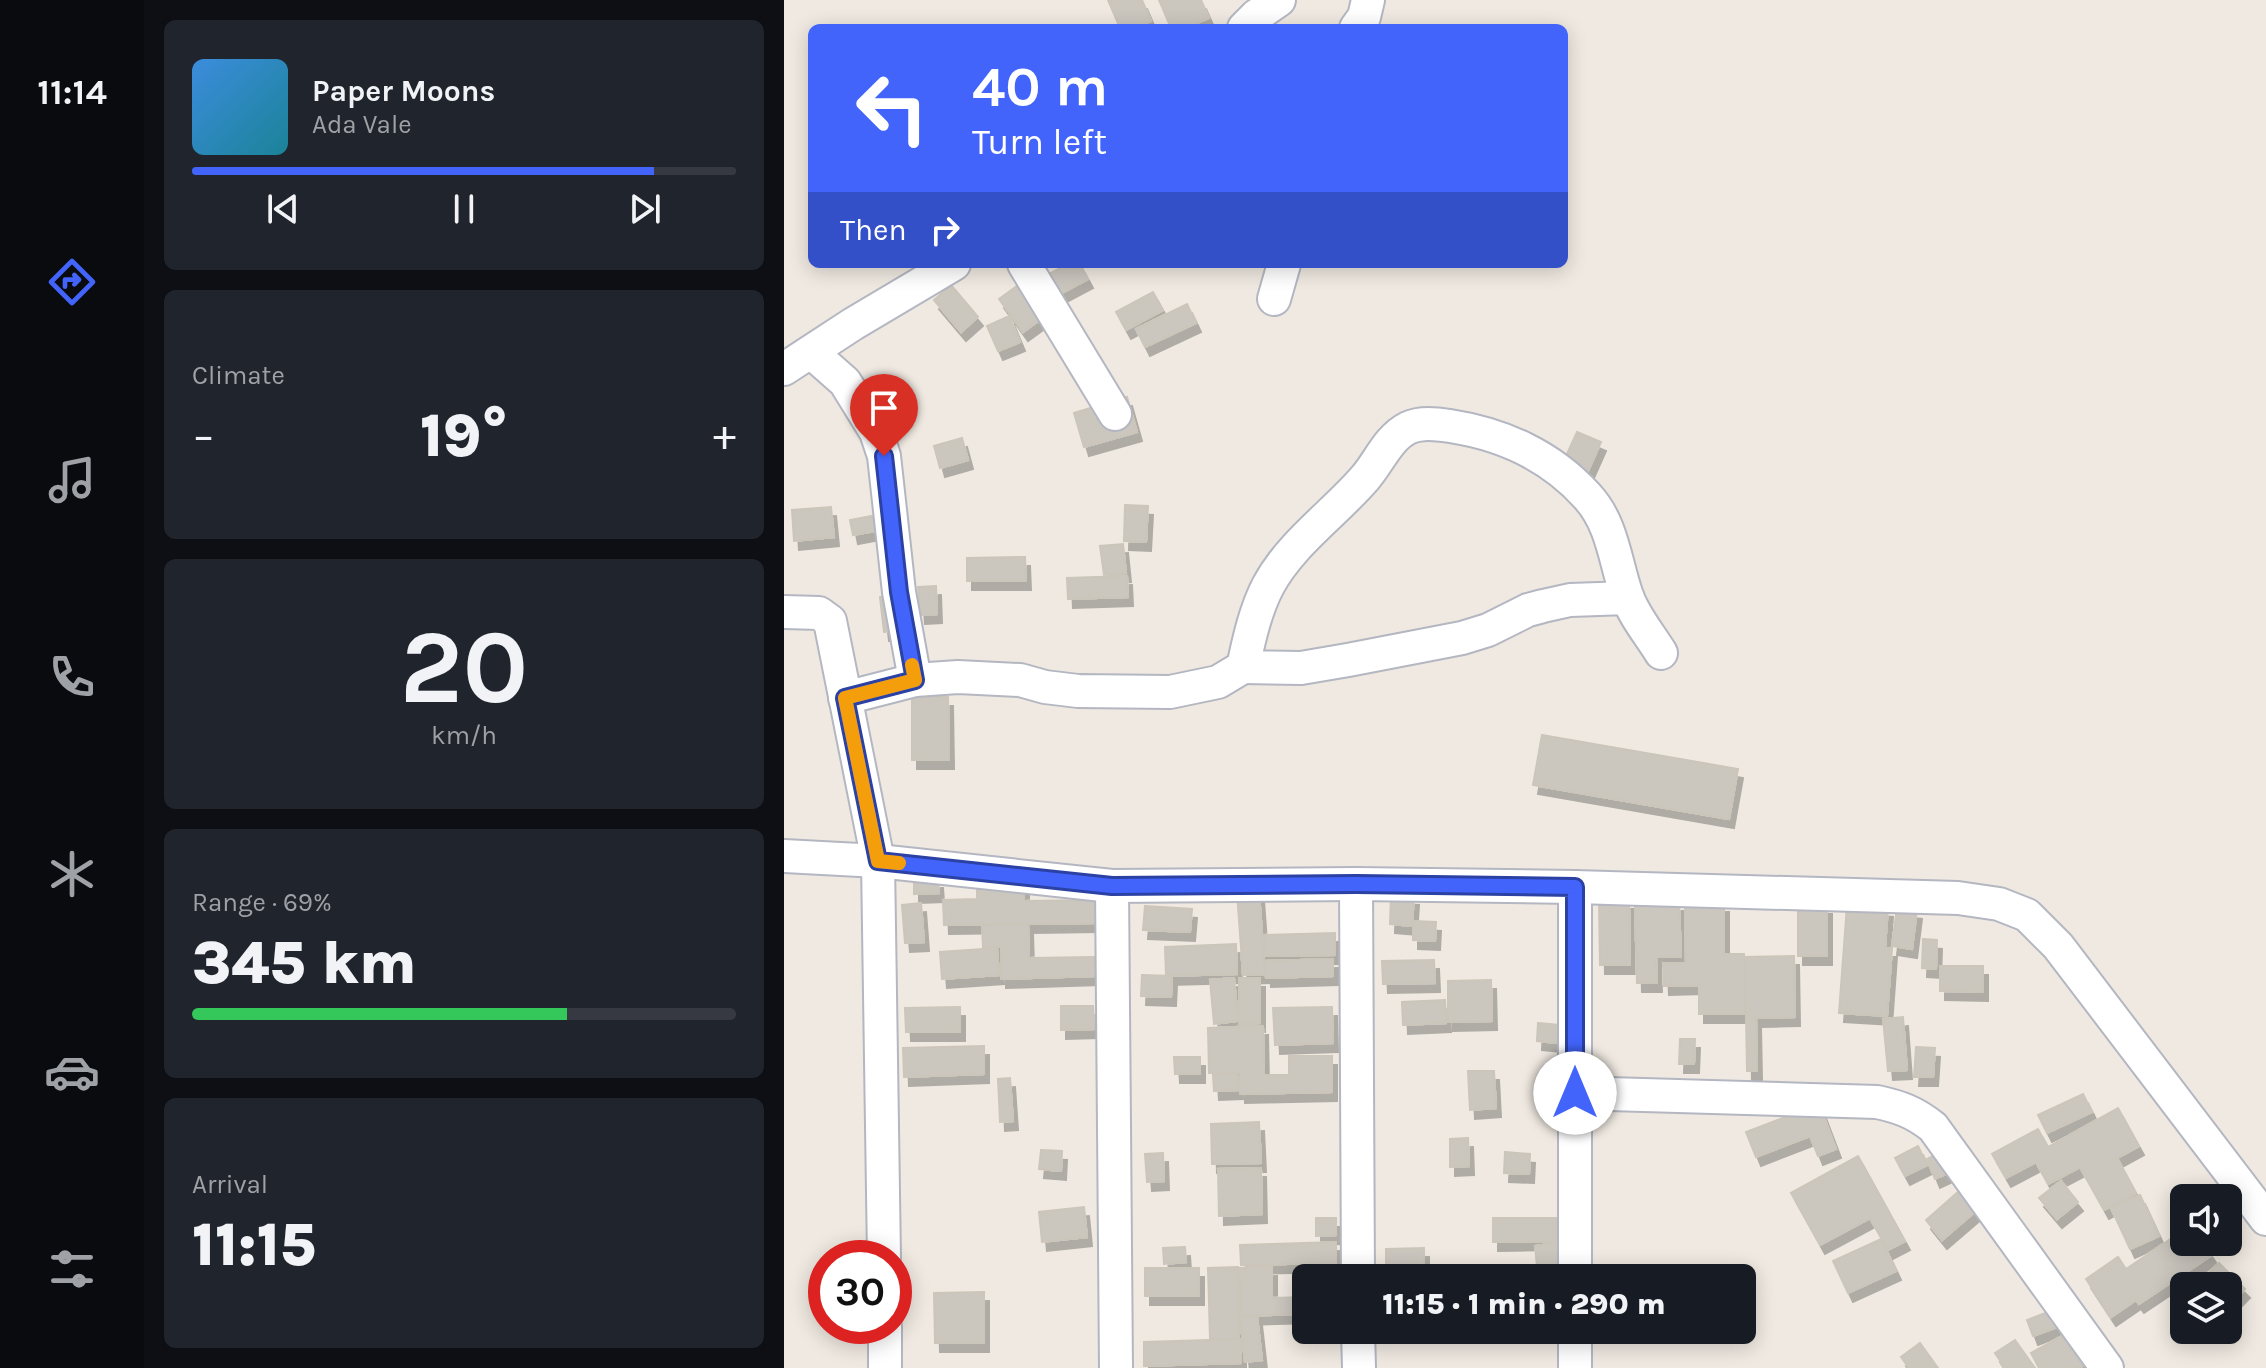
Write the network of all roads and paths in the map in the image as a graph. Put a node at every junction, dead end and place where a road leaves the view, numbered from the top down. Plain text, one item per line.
1 (1279, 0) edge
2 (1368, 0) edge
3 (1248, 24) edge
4 (1359, 24) edge
5 (947, 268) edge
6 (1026, 268) edge
7 (1283, 268) edge
8 (1274, 299) dead end
9 (811, 352) junction
10 (784, 369) edge
11 (1115, 414) dead end
12 (1628, 598) junction
13 (784, 612) edge
14 (1661, 653) dead end
15 (1243, 667) junction
16 (915, 680) junction
17 (845, 698) junction
18 (784, 856) edge
19 (878, 861) junction
20 (1356, 884) junction
21 (1112, 886) junction
22 (1575, 887) junction
23 (1575, 1093) junction
24 (2266, 1219) edge
25 (884, 1240) edge
26 (1358, 1264) edge
27 (1575, 1264) edge
28 (885, 1344) edge
29 (1358, 1344) edge
30 (1575, 1344) edge
31 (885, 1368) edge
32 (1116, 1368) edge
33 (1359, 1368) edge
34 (1575, 1368) edge
35 (2107, 1368) edge

1 - 3 street
2 - 4 street
5 - 9 street
6 - 11 street
7 - 8 street
9 - 10 street
9 - 16 street
12 - 14 street
12 - 15 street
12 - 15 street
13 - 17 street
15 - 16 street
16 - 17 street
17 - 19 street
18 - 19 street
19 - 21 street
19 - 25 street
20 - 21 street
20 - 22 street
20 - 26 street
21 - 32 street
22 - 23 street
22 - 24 street
23 - 27 street
23 - 35 street
28 - 31 street
29 - 33 street
30 - 34 street

